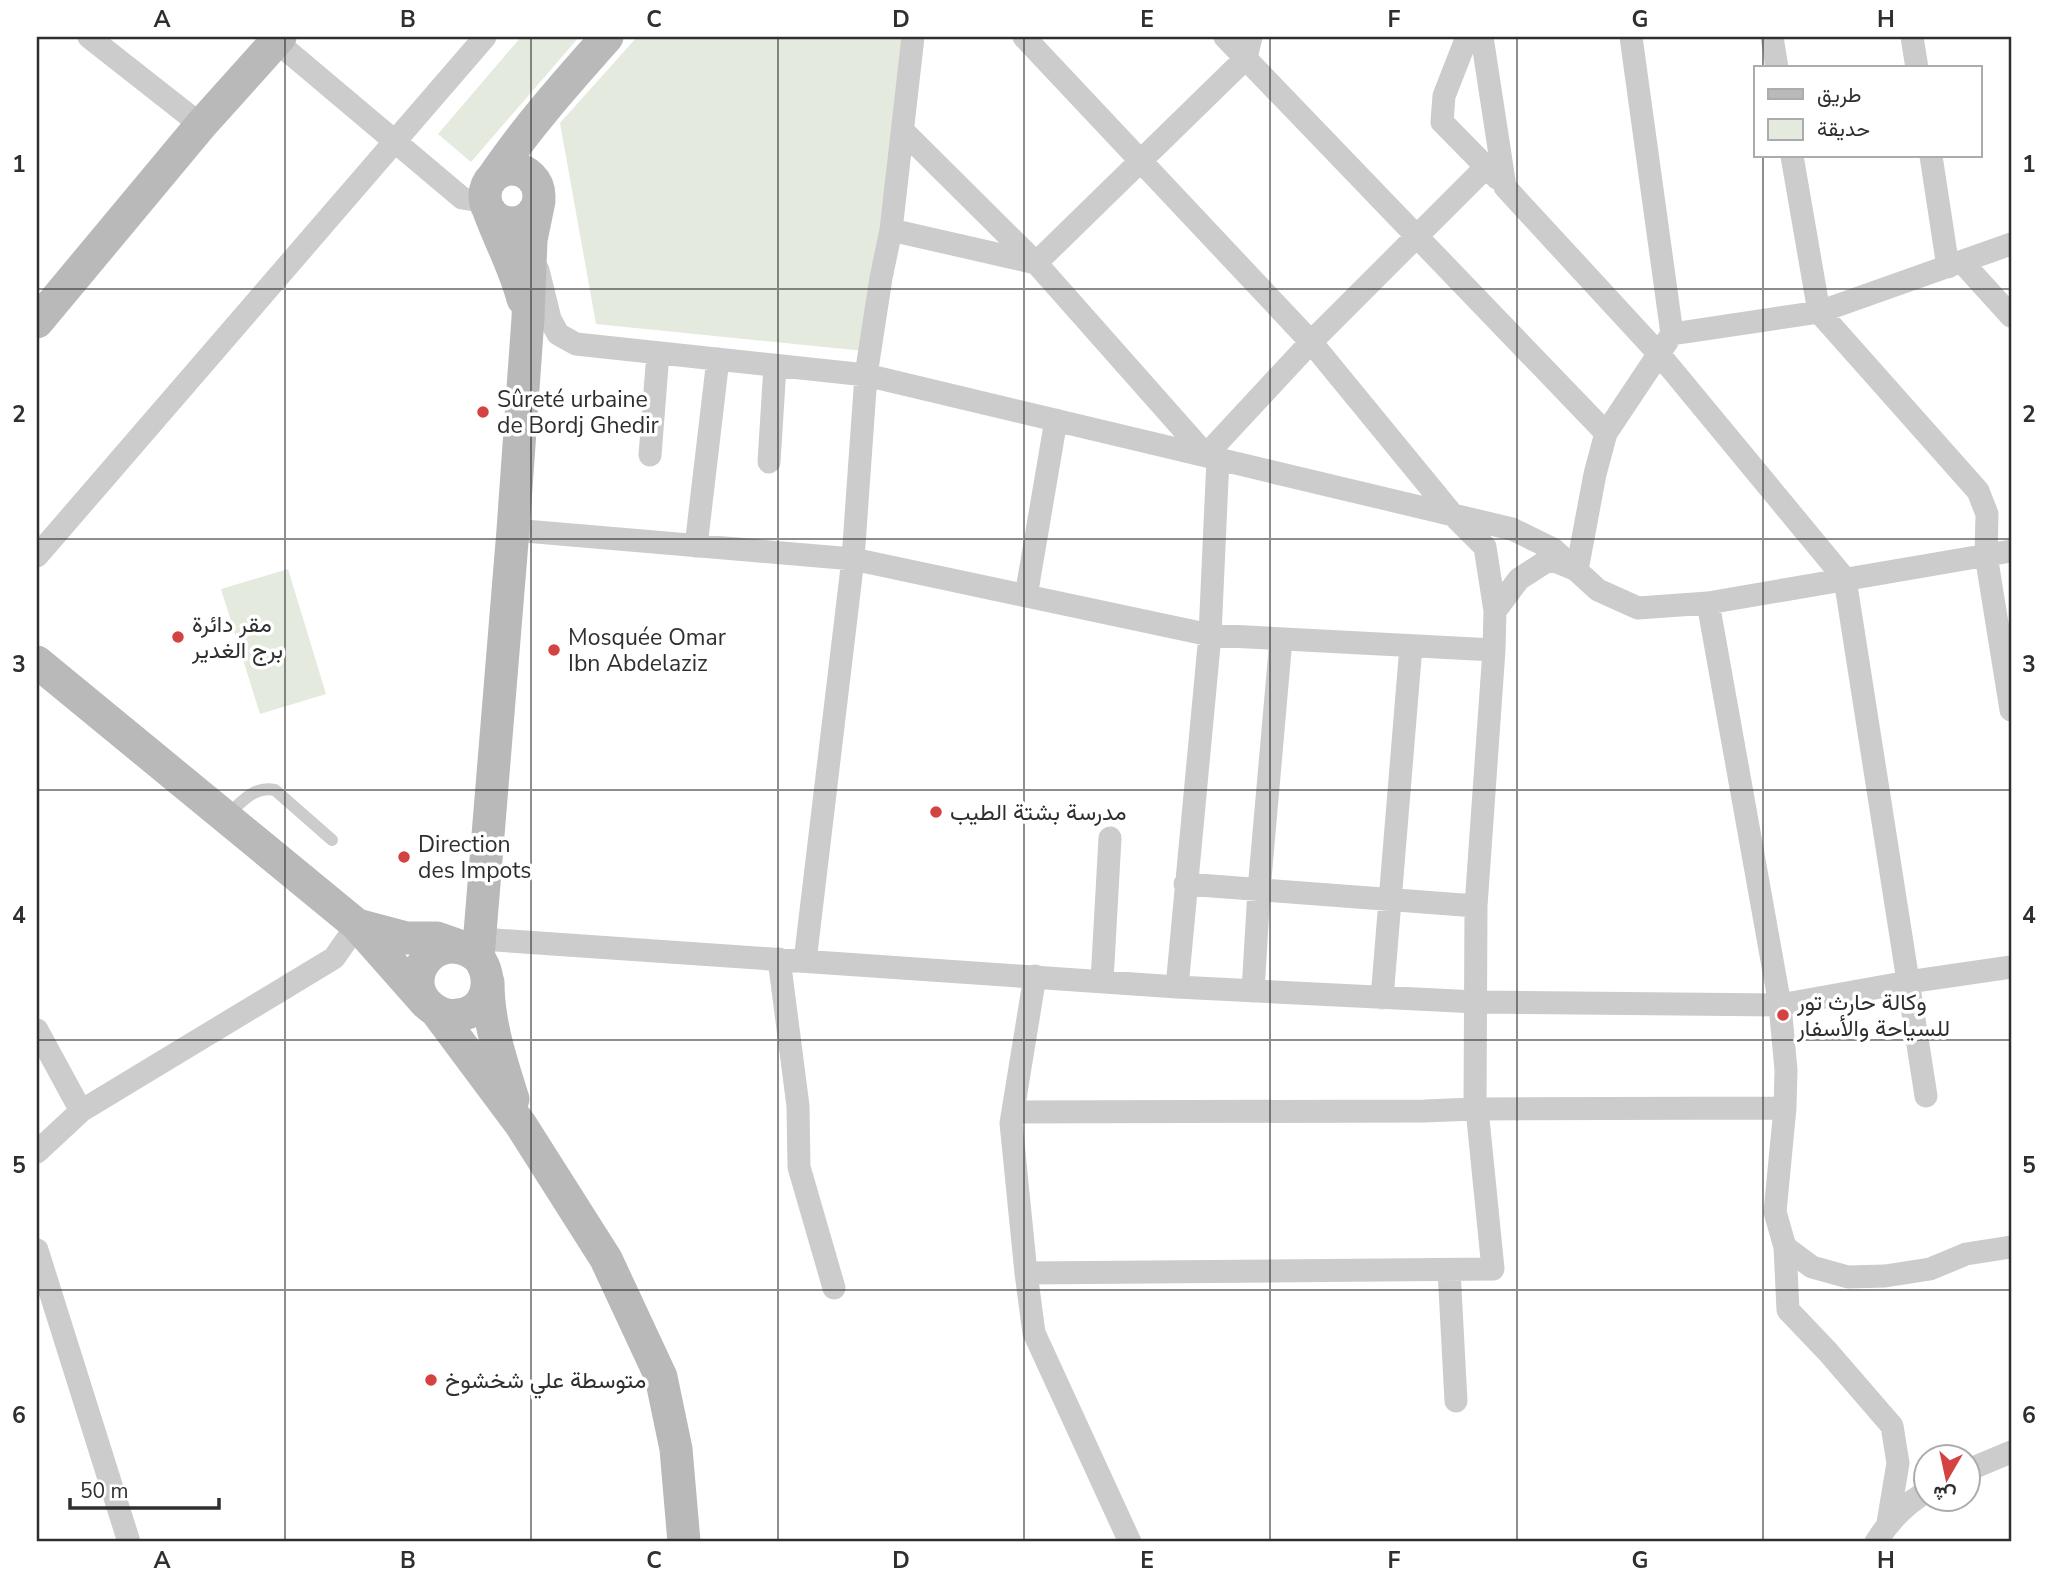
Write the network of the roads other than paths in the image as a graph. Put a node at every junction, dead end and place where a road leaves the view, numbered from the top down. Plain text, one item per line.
1 (89, 37) edge
2 (485, 37) edge
3 (607, 37) edge
4 (913, 37) edge
5 (1024, 37) edge
6 (1225, 37) edge
7 (1467, 37) edge
8 (1482, 37) edge
9 (1631, 37) edge
10 (1772, 37) edge
11 (1912, 37) edge
12 (276, 38) edge
13 (1248, 48) edge
14 (1777, 66) edge
15 (1917, 66) edge
16 (546, 107) junction
17 (201, 125) junction
18 (903, 131) junction
19 (394, 141) junction
20 (1792, 158) edge
21 (1931, 158) edge
22 (1141, 161) junction
23 (1486, 167) junction
24 (1505, 187) junction
25 (537, 193) junction
26 (490, 197) junction
27 (891, 230) junction
28 (1417, 236) junction
29 (531, 240) junction
30 (2011, 244) edge
31 (1036, 263) junction
32 (1955, 264) junction
33 (1819, 312) junction
34 (2011, 316) edge
35 (528, 318) junction
36 (37, 321) edge
37 (1672, 334) junction
38 (1311, 342) junction
39 (658, 353) junction
40 (1659, 354) junction
41 (719, 359) junction
42 (775, 366) junction
43 (866, 375) junction
44 (1056, 420) junction
45 (1606, 433) junction
46 (650, 455) dead end
47 (1212, 456) junction
48 (769, 462) dead end
49 (1454, 515) junction
50 (513, 530) junction
51 (696, 546) junction
52 (2011, 551) edge
53 (1986, 555) junction
54 (37, 556) edge
55 (853, 559) junction
56 (1577, 570) junction
57 (1845, 579) junction
58 (1026, 596) junction
59 (1708, 603) junction
60 (1495, 611) junction
61 (1210, 635) junction
62 (1281, 639) junction
63 (1411, 646) junction
64 (1494, 650) junction
65 (37, 662) edge
66 (2011, 710) edge
67 (226, 817) junction
68 (1110, 838) dead end
69 (332, 840) dead end
70 (1185, 884) junction
71 (1259, 890) junction
72 (1389, 900) junction
73 (1476, 906) junction
74 (357, 925) junction
75 (477, 957) junction
76 (779, 959) junction
77 (805, 961) junction
78 (2011, 967) edge
79 (1035, 976) junction
80 (1102, 981) junction
81 (1908, 982) junction
82 (1177, 987) junction
83 (1253, 991) junction
84 (1382, 998) junction
85 (1477, 1002) junction
86 (1780, 1005) junction
87 (432, 1008) junction
88 (37, 1030) edge
89 (1926, 1096) dead end
90 (1785, 1108) junction
91 (1476, 1109) junction
92 (81, 1111) junction
93 (1014, 1112) junction
94 (521, 1125) junction
95 (37, 1152) edge
96 (1785, 1247) junction
97 (2011, 1247) edge
98 (37, 1250) edge
99 (1449, 1270) junction
100 (1026, 1273) junction
101 (834, 1288) dead end
102 (1456, 1402) dead end
103 (2011, 1452) edge
104 (1982, 1464) edge
105 (1912, 1500) edge
106 (1882, 1533) edge
107 (129, 1542) edge
108 (684, 1542) edge
109 (1129, 1542) edge

1 - 17 street
2 - 19 street
3 - 16 main road
4 - 18 street
5 - 22 street
6 - 13 street
7 - 23 street
8 - 24 street
9 - 37 street
10 - 14 street
11 - 15 street
12 - 17 main road
12 - 19 street
13 - 22 street
13 - 28 street
16 - 25 main road
16 - 26 main road
17 - 36 main road
18 - 27 street
18 - 31 street
19 - 26 street
19 - 54 street
20 - 33 street
21 - 32 street
22 - 31 street
22 - 38 street
23 - 24 street
23 - 28 street
24 - 40 street
25 - 26 main road
25 - 26 main road
25 - 29 main road
26 - 35 main road
27 - 31 street
27 - 43 street
28 - 38 street
28 - 45 street
29 - 35 main road
29 - 39 street
30 - 32 street
31 - 47 street
32 - 33 street
32 - 34 street
33 - 37 street
33 - 53 street
35 - 50 main road
37 - 40 street
38 - 47 street
38 - 49 street
39 - 41 street
39 - 46 street
40 - 45 street
40 - 57 street
41 - 42 street
41 - 51 street
42 - 43 street
42 - 48 street
43 - 44 street
43 - 55 street
44 - 47 street
44 - 58 street
45 - 56 street
47 - 49 street
47 - 61 street
49 - 56 street
49 - 60 street
50 - 51 street
50 - 75 main road
51 - 55 street
52 - 53 street
53 - 57 street
53 - 66 street
55 - 58 street
55 - 77 street
56 - 59 street
56 - 60 street
57 - 59 street
57 - 81 street
58 - 61 street
59 - 86 street
60 - 64 street
61 - 62 street
61 - 70 street
62 - 63 street
62 - 71 street
63 - 64 street
63 - 72 street
64 - 73 street
65 - 67 main road
67 - 69 lane
67 - 74 main road
68 - 80 street
70 - 71 street
70 - 82 street
71 - 72 street
71 - 83 street
72 - 73 street
72 - 84 street
73 - 85 street
74 - 75 main road
74 - 87 main road
74 - 92 street
75 - 76 street
75 - 87 main road
75 - 87 main road
75 - 94 main road
76 - 77 street
76 - 101 street
77 - 79 street
78 - 81 street
79 - 80 street
79 - 93 street
80 - 82 street
81 - 86 street
81 - 89 street
82 - 83 street
83 - 84 street
84 - 85 street
85 - 86 street
85 - 91 street
86 - 90 street
87 - 94 main road
88 - 92 street
90 - 91 street
90 - 96 street
91 - 93 street
91 - 99 street
92 - 95 street
93 - 100 street
94 - 108 main road
96 - 97 street
96 - 106 street
98 - 107 street
99 - 100 street
99 - 102 street
100 - 109 street
103 - 104 street
105 - 106 street

